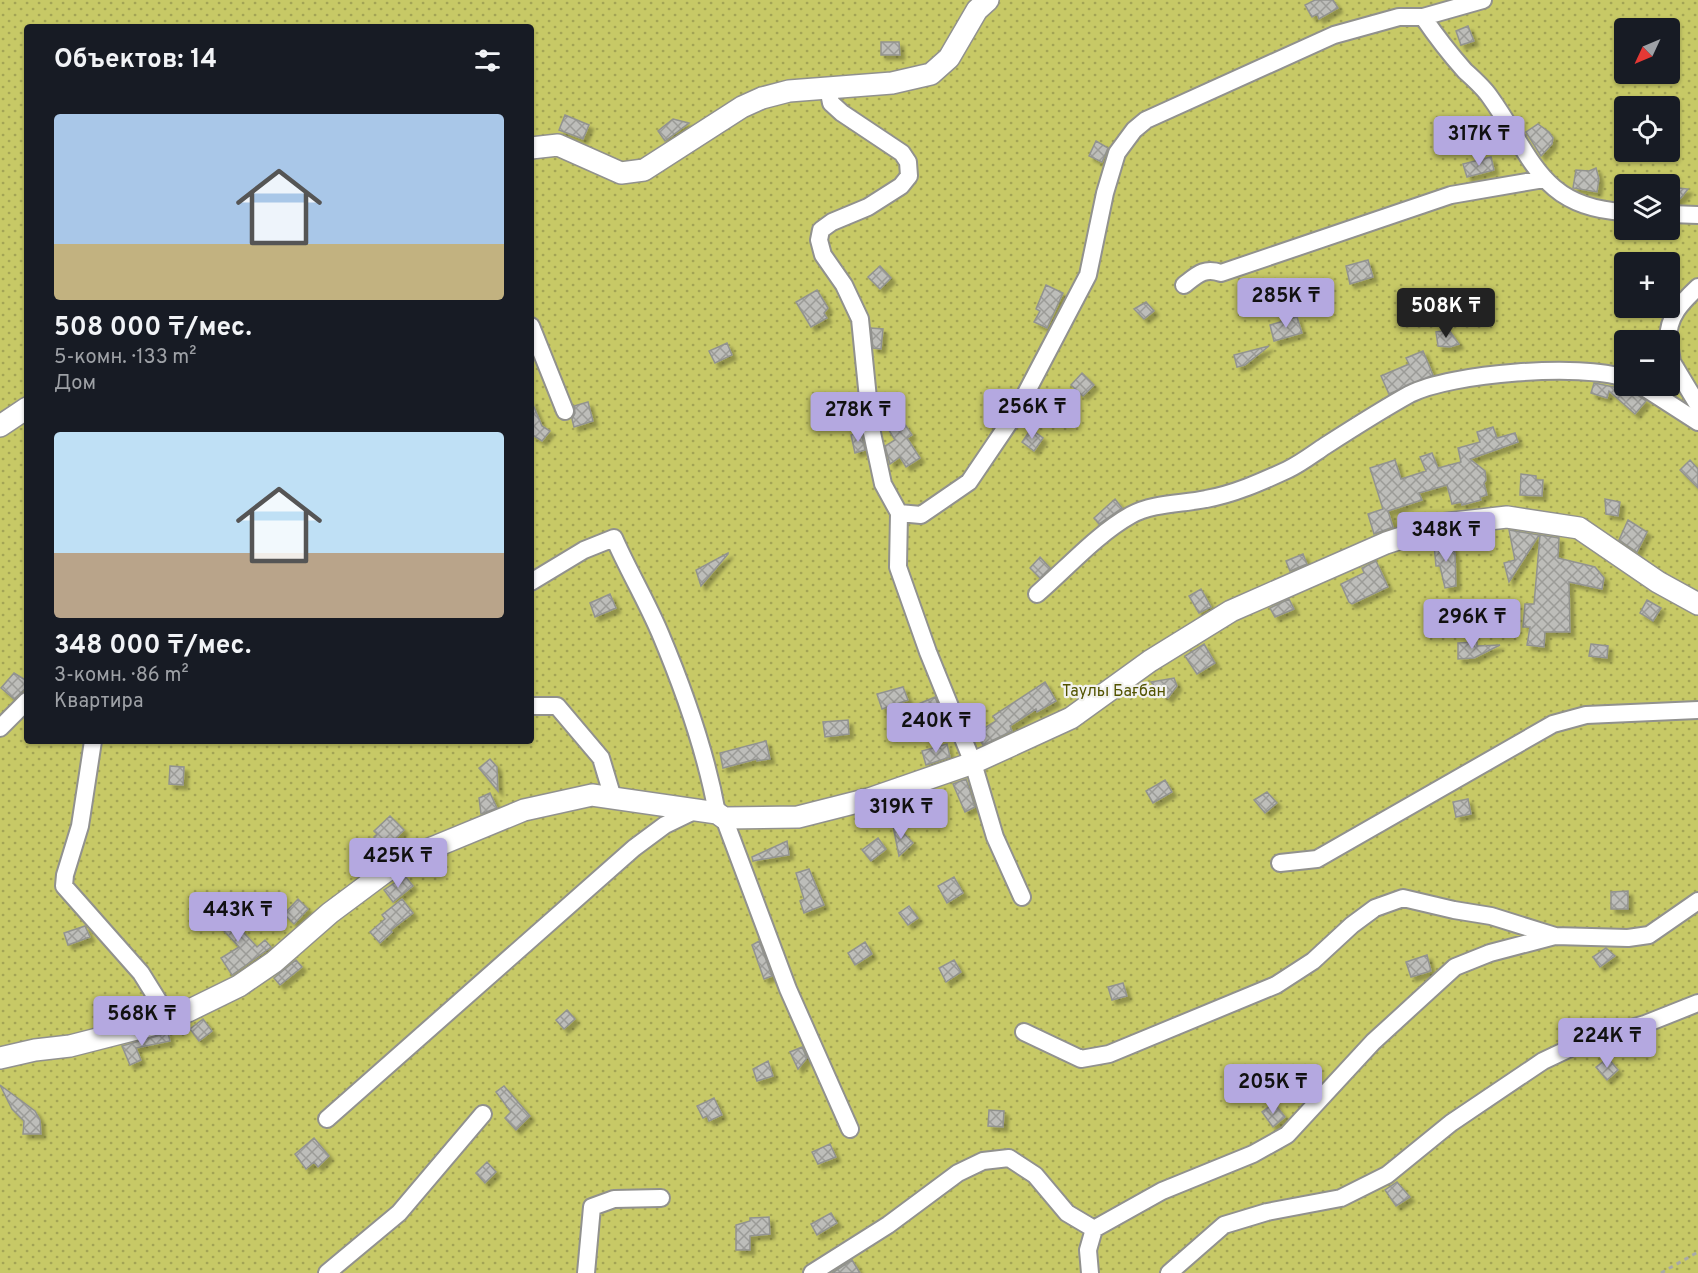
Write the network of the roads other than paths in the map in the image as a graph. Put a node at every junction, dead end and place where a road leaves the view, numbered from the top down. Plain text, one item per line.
1 (988, 0) edge
2 (1484, 0) edge
3 (1423, 16) junction
4 (828, 88) junction
5 (534, 148) edge
6 (1544, 179) junction
7 (1614, 212) edge
8 (1680, 214) edge
9 (1698, 214) edge
10 (1184, 285) dead end
11 (1698, 287) edge
12 (1668, 330) edge
13 (534, 334) edge
14 (1614, 376) edge
15 (1680, 376) edge
16 (1658, 396) edge
17 (1698, 405) edge
18 (24, 410) edge
19 (565, 411) dead end
20 (1698, 422) edge
21 (0, 426) edge
22 (900, 513) junction
23 (534, 580) edge
24 (1037, 594) dead end
25 (1698, 604) edge
26 (24, 704) edge
27 (534, 706) edge
28 (1698, 710) edge
29 (0, 728) edge
30 (93, 744) edge
31 (973, 763) junction
32 (613, 798) junction
33 (713, 813) junction
34 (1280, 863) dead end
35 (1022, 897) dead end
36 (1698, 901) edge
37 (1555, 936) junction
38 (1698, 1003) edge
39 (169, 1018) junction
40 (1024, 1032) dead end
41 (0, 1058) edge
42 (483, 1114) dead end
43 (327, 1119) dead end
44 (850, 1129) dead end
45 (661, 1198) dead end
46 (1094, 1229) junction
47 (327, 1273) edge
48 (586, 1273) edge
49 (812, 1273) edge
50 (1090, 1273) edge
51 (1169, 1273) edge

1 - 4 street
2 - 3 street
3 - 6 street
3 - 22 street
4 - 5 street
4 - 22 street
6 - 7 street
6 - 10 street
8 - 9 street
11 - 12 street
13 - 19 street
14 - 24 street
15 - 17 street
16 - 20 street
18 - 21 street
22 - 31 street
23 - 33 street
25 - 31 street
26 - 29 street
27 - 32 street
28 - 34 street
30 - 39 street
31 - 33 street
31 - 35 street
32 - 33 street
32 - 39 street
33 - 43 street
33 - 44 street
36 - 37 street
37 - 40 street
37 - 46 street
38 - 51 street
39 - 41 street
42 - 47 street
45 - 48 street
46 - 49 street
46 - 50 street

